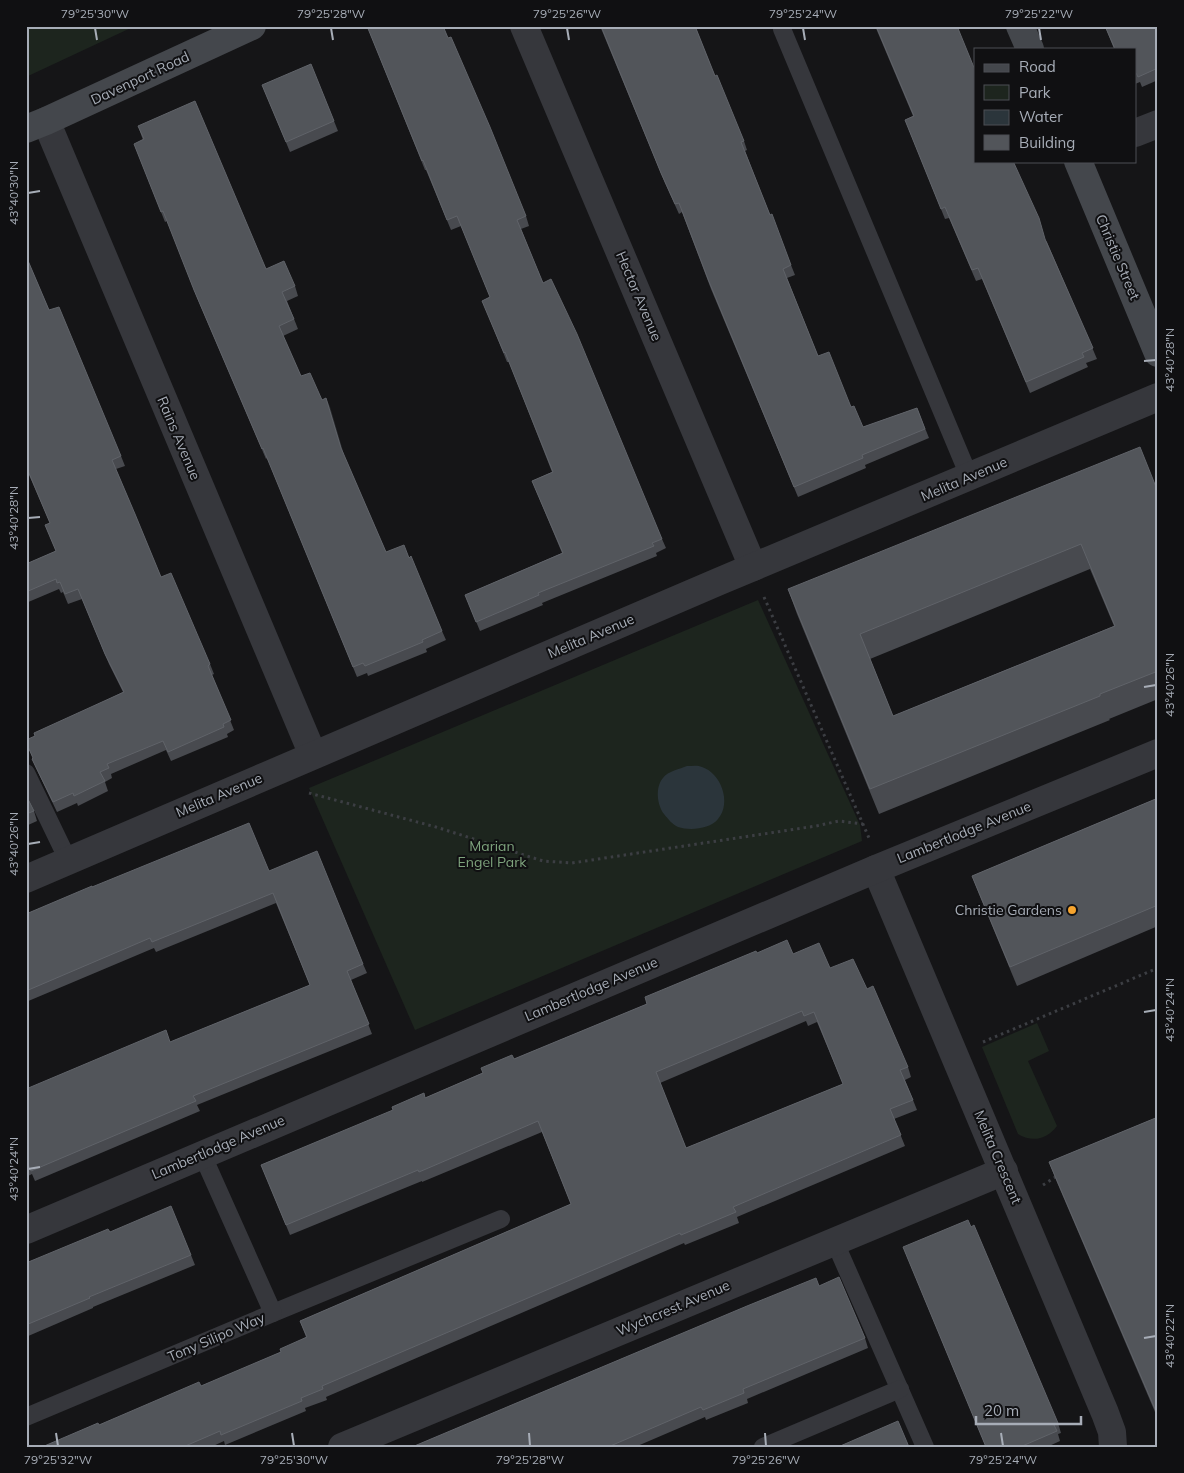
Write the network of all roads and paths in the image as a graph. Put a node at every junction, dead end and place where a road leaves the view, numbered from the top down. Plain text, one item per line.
1 (252, 26) edge
2 (524, 26) edge
3 (1020, 26) edge
4 (782, 29) dead end
5 (1030, 48) edge
6 (1158, 124) edge
7 (36, 125) edge
8 (1136, 133) edge
9 (1078, 162) edge
10 (1158, 353) edge
11 (1158, 397) edge
12 (969, 476) junction
13 (753, 567) junction
14 (762, 593) dead end
15 (1158, 753) edge
16 (313, 755) junction
17 (26, 773) edge
18 (304, 791) dead end
19 (863, 824) junction
20 (871, 841) dead end
21 (68, 860) junction
22 (876, 869) junction
23 (26, 879) edge
24 (1158, 968) edge
25 (977, 1045) dead end
26 (202, 1154) junction
27 (1004, 1171) junction
28 (1062, 1172) edge
29 (1038, 1188) dead end
30 (501, 1219) dead end
31 (26, 1230) edge
32 (834, 1240) junction
33 (273, 1313) junction
34 (900, 1389) junction
35 (26, 1417) edge
36 (342, 1447) edge
37 (763, 1447) edge
38 (925, 1447) edge
39 (1113, 1447) edge

1 - 7 street, Davenport Road
2 - 13 street, Hector Avenue
3 - 5 street
4 - 12 lane
6 - 8 street
7 - 16 street, Rains Avenue
9 - 10 street, Christie Street
11 - 12 street, Melita Avenue
12 - 13 street, Melita Avenue
13 - 16 street, Melita Avenue
14 - 19 path
15 - 22 street, Lambertlodge Avenue
16 - 21 street, Melita Avenue
17 - 21 lane
18 - 19 path
19 - 20 path
21 - 23 street, Melita Avenue
22 - 26 street, Lambertlodge Avenue
22 - 27 street, Melita Crescent
24 - 25 path
26 - 31 street, Lambertlodge Avenue
26 - 33 lane, Tony Silipo Way
27 - 32 street, Wychcrest Avenue
27 - 39 street, Melita Crescent
28 - 29 path
30 - 33 lane
32 - 34 lane
32 - 36 street, Wychcrest Avenue
33 - 35 lane, Tony Silipo Way
34 - 37 lane
34 - 38 lane

